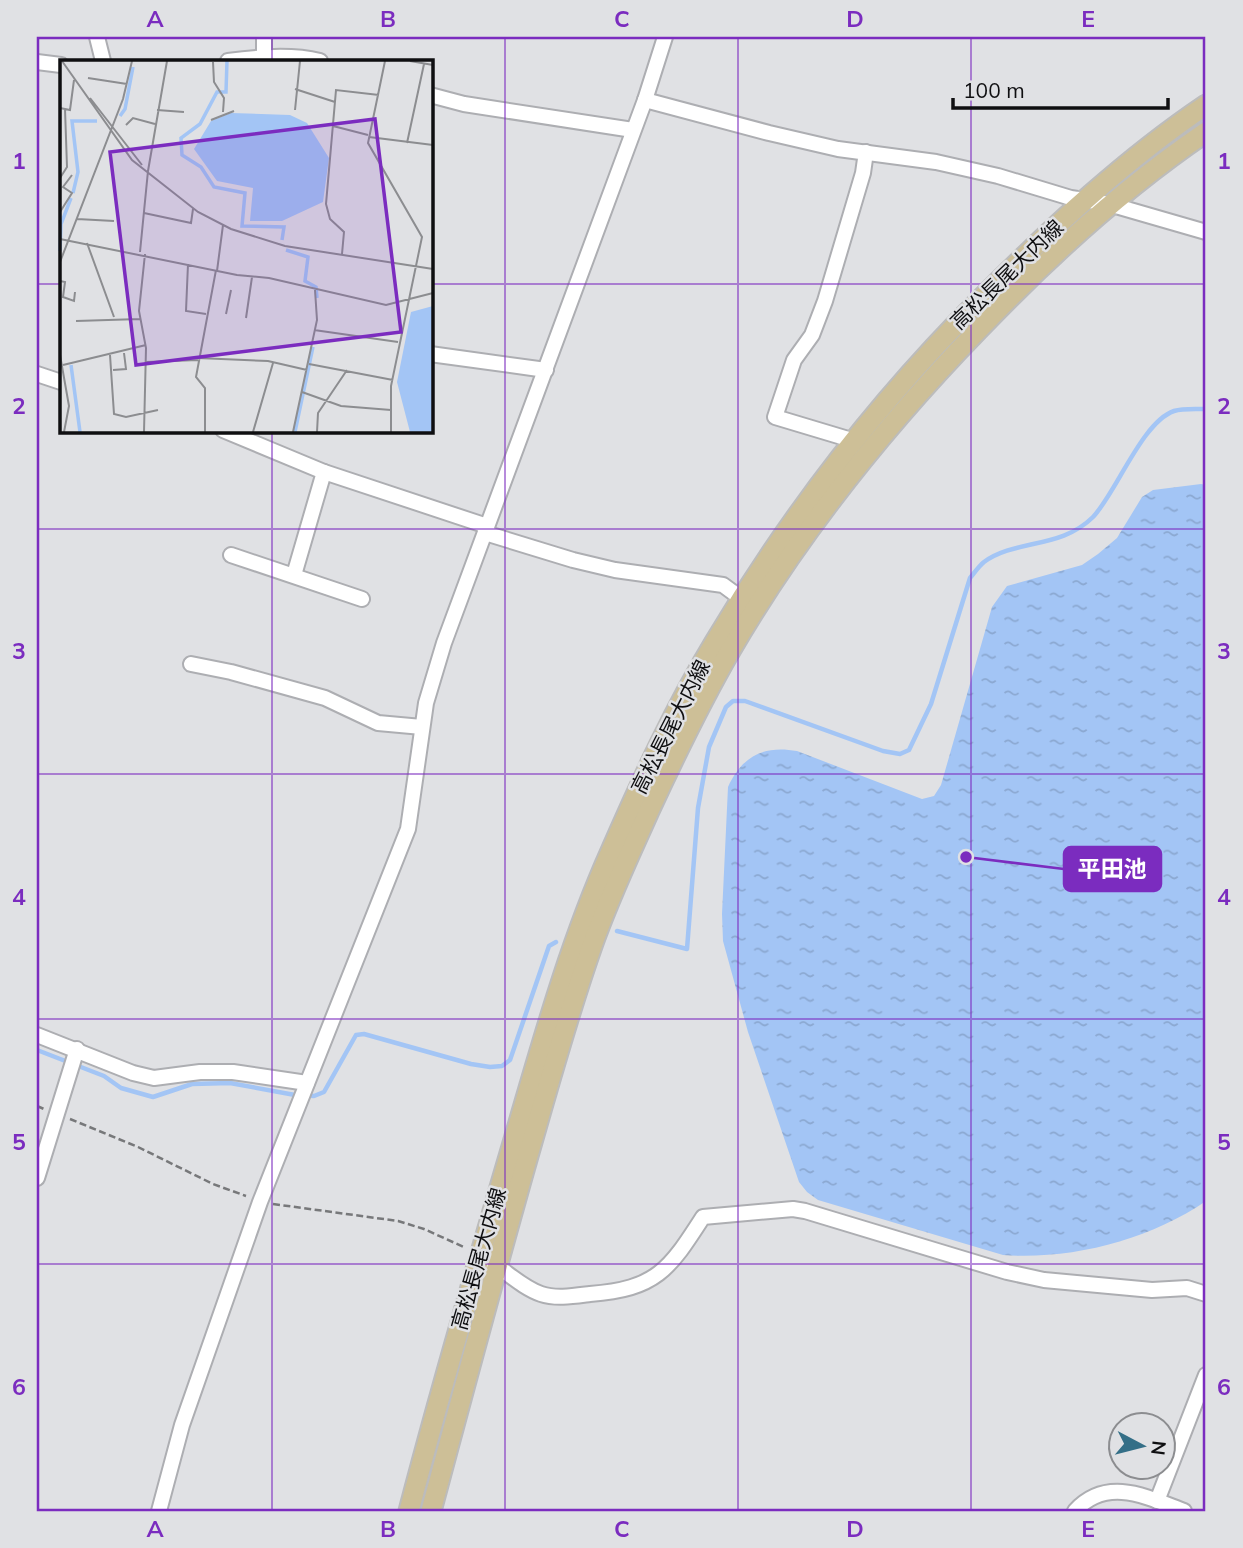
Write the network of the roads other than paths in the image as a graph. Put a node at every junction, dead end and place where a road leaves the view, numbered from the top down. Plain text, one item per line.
1 (97, 37) edge
2 (264, 37) edge
3 (665, 37) edge
4 (264, 58) junction
5 (103, 60) edge
6 (241, 60) edge
7 (316, 60) edge
8 (37, 62) edge
9 (60, 65) edge
10 (432, 96) edge
11 (645, 100) junction
12 (1206, 106) edge
13 (633, 130) junction
14 (1206, 132) edge
15 (866, 152) junction
16 (1084, 201) junction
17 (1109, 204) junction
18 (1206, 232) edge
19 (432, 354) edge
20 (546, 370) junction
21 (37, 374) edge
22 (60, 382) edge
23 (246, 434) edge
24 (855, 441) junction
25 (324, 472) junction
26 (486, 530) junction
27 (231, 555) dead end
28 (294, 575) junction
29 (362, 599) dead end
30 (742, 599) junction
31 (191, 664) dead end
32 (422, 727) junction
33 (37, 1035) edge
34 (77, 1049) junction
35 (307, 1083) junction
36 (37, 1178) edge
37 (487, 1260) junction
38 (1206, 1294) edge
39 (1206, 1375) edge
40 (1151, 1504) edge
41 (159, 1511) edge
42 (409, 1511) edge
43 (430, 1511) edge
44 (1075, 1511) edge
45 (1184, 1511) edge

1 - 5 street
2 - 4 street
3 - 11 street
4 - 6 street
4 - 7 street
8 - 9 street
10 - 13 street
11 - 13 street
11 - 15 street
12 - 16 main road, 高松長尾大内線
13 - 20 street
14 - 17 main road, 高松長尾大内線
15 - 16 street
15 - 24 street
16 - 17 street
16 - 24 main road, 高松長尾大内線
17 - 18 street
17 - 37 main road, 高松長尾大内線
19 - 20 street
20 - 26 street
21 - 22 street
23 - 25 street
24 - 30 main road, 高松長尾大内線
25 - 26 street
25 - 28 street
26 - 30 street
26 - 32 street
27 - 28 street
28 - 29 street
30 - 37 main road, 高松長尾大内線
31 - 32 street
32 - 35 street
33 - 34 street
34 - 35 street
34 - 36 street
35 - 41 street
37 - 38 street
37 - 42 main road, 高松長尾大内線
37 - 43 main road, 高松長尾大内線
39 - 40 street
40 - 44 street
40 - 45 street

